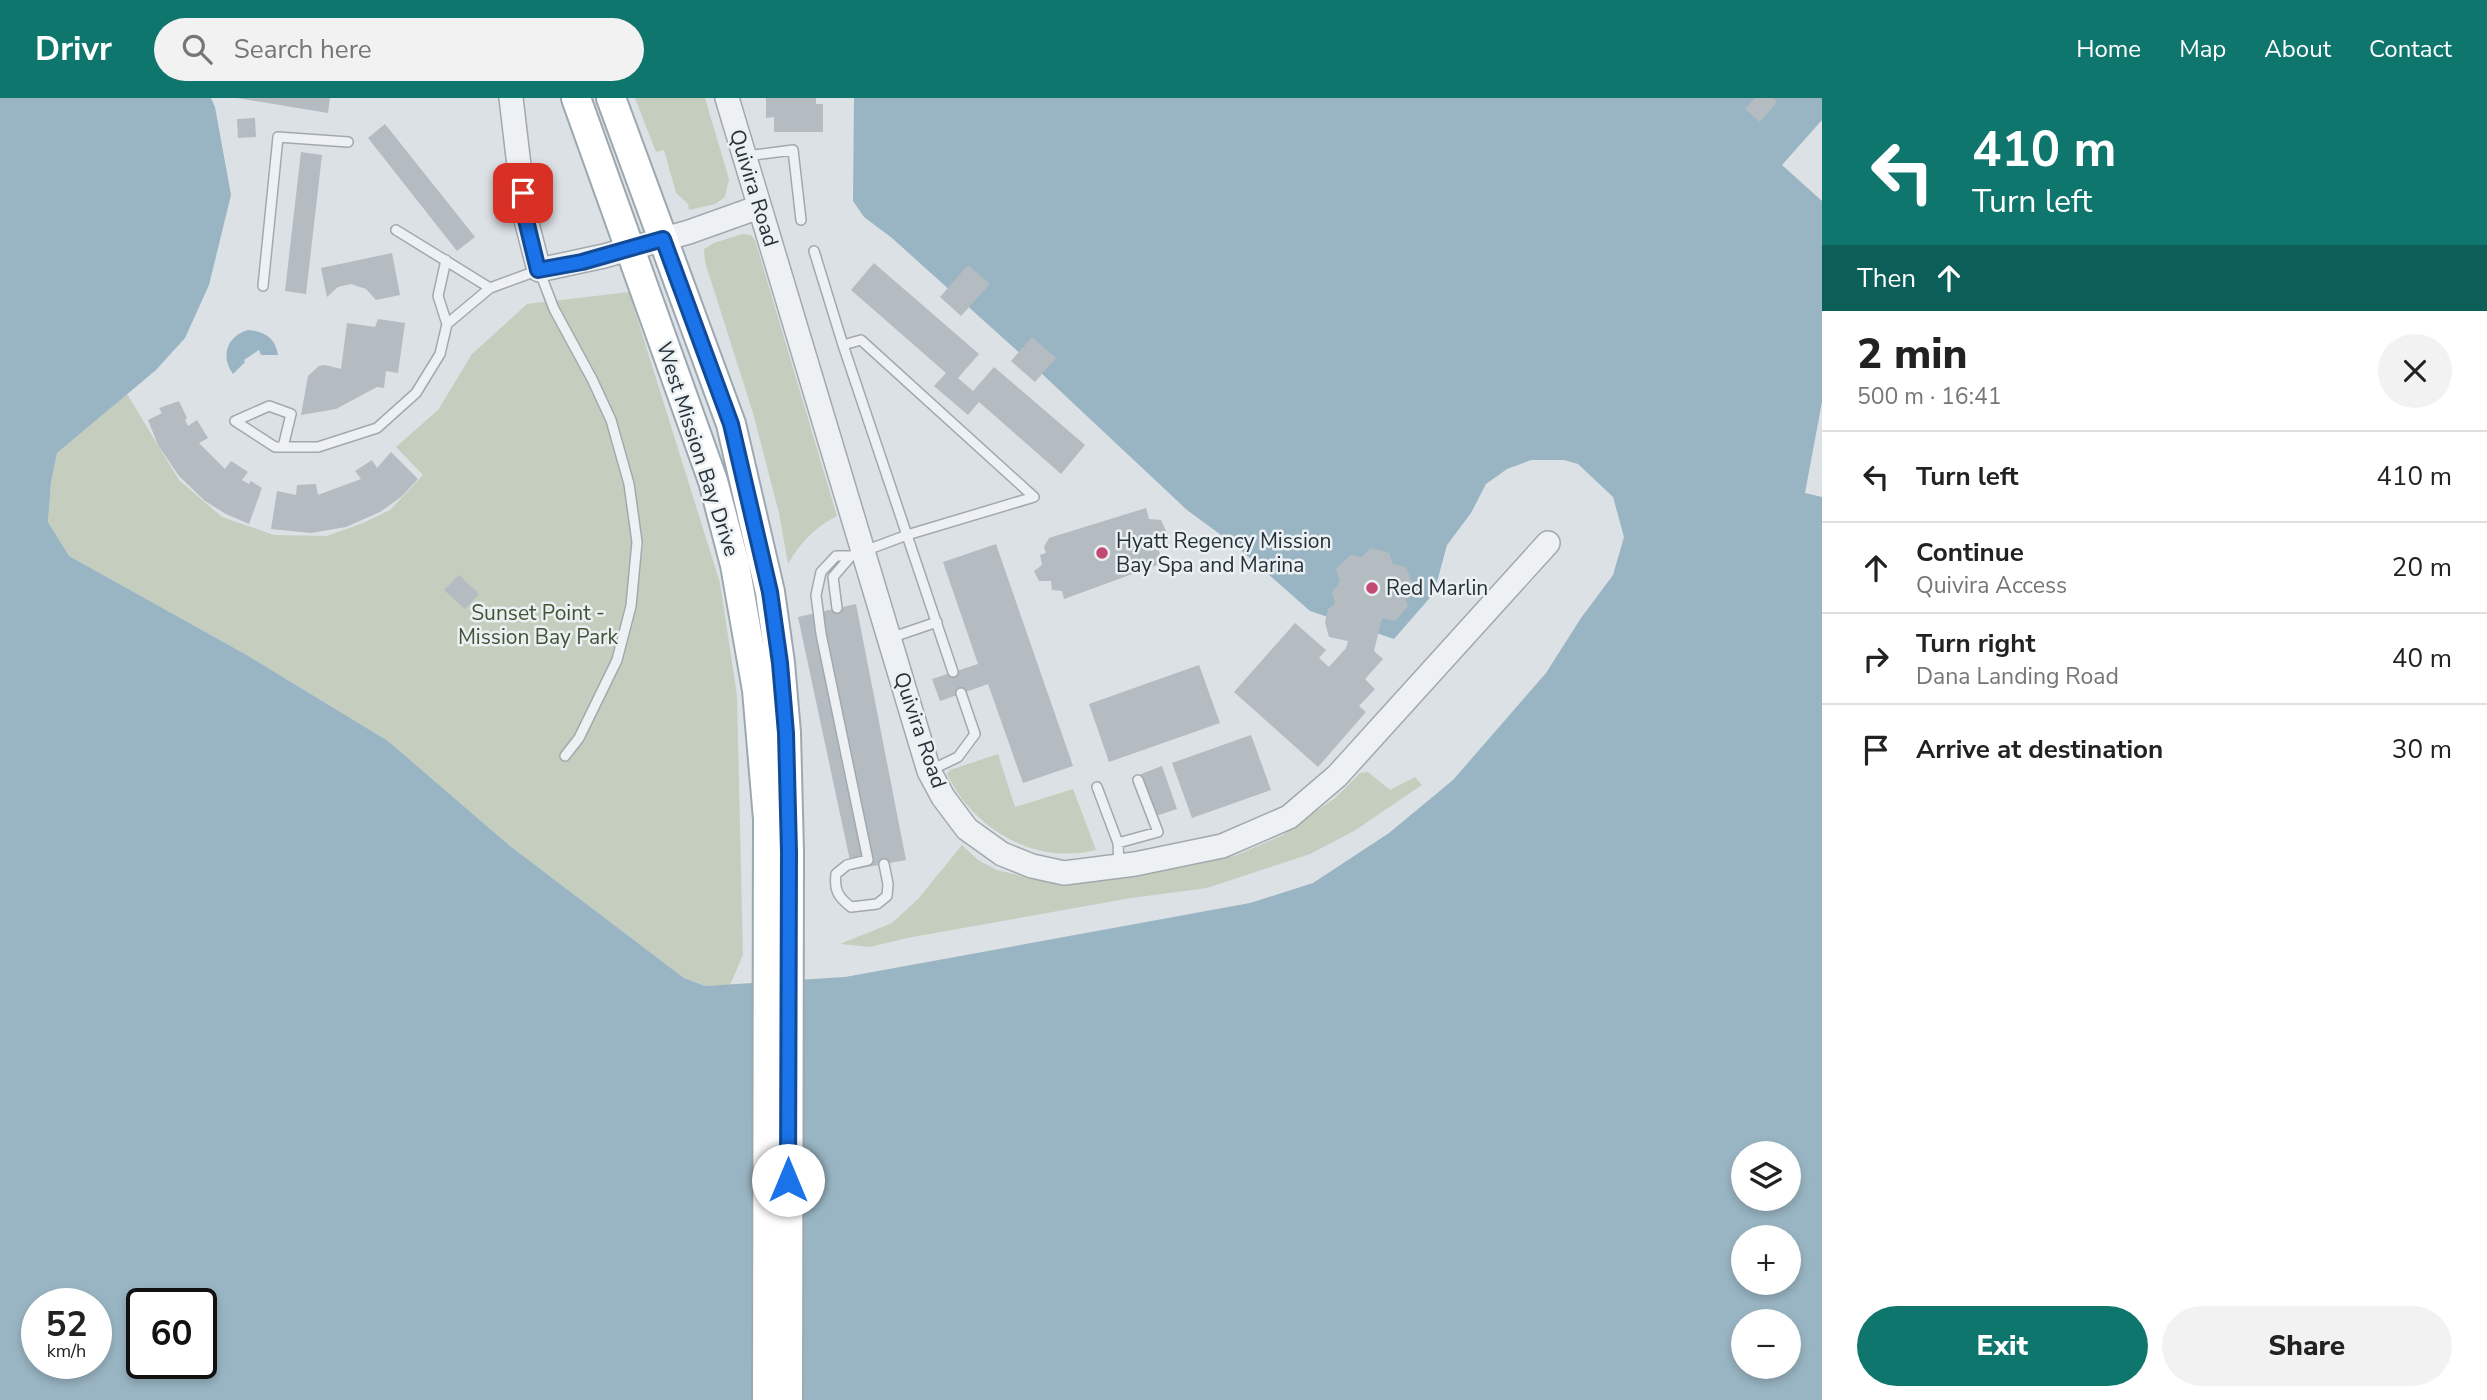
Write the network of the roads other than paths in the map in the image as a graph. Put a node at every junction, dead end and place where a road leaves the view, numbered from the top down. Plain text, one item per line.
1 (511, 98) edge
2 (576, 98) edge
3 (611, 98) edge
4 (727, 98) edge
5 (348, 142) dead end
6 (744, 156) junction
7 (759, 207) junction
8 (801, 220) dead end
9 (396, 230) dead end
10 (663, 239) junction
11 (629, 249) junction
12 (814, 251) dead end
13 (446, 260) junction
14 (538, 270) junction
15 (263, 286) dead end
16 (490, 288) junction
17 (447, 324) junction
18 (843, 345) junction
19 (284, 447) junction
20 (907, 535) junction
21 (1548, 543) dead end
22 (857, 553) junction
23 (837, 608) dead end
24 (937, 622) junction
25 (890, 638) junction
26 (953, 672) dead end
27 (961, 693) dead end
28 (565, 756) dead end
29 (929, 771) junction
30 (1138, 780) dead end
31 (1097, 787) dead end
32 (1118, 843) junction
33 (884, 864) dead end
34 (1119, 866) junction
35 (778, 906) junction
36 (767, 1400) edge
37 (788, 1400) edge

1 - 14 street
2 - 11 main road, West Mission Bay Drive
3 - 10 main road, West Mission Bay Drive
4 - 6 street, Quivira Road
5 - 15 lane
6 - 7 street, Quivira Road
6 - 8 lane
7 - 10 street
7 - 22 street, Quivira Road
9 - 13 lane
10 - 11 street
10 - 35 main road, West Mission Bay Drive
11 - 14 street
11 - 35 main road, West Mission Bay Drive
12 - 18 lane
13 - 16 lane
13 - 17 lane
14 - 16 lane
14 - 28 lane
16 - 17 lane
17 - 19 lane
18 - 20 lane
18 - 20 lane
19 - 19 lane
20 - 22 lane
20 - 24 lane
21 - 34 street, Quivira Road
22 - 23 lane
22 - 25 street, Quivira Road
22 - 33 lane
24 - 25 lane
24 - 26 lane
25 - 29 street, Quivira Road
27 - 29 lane
29 - 34 street, Quivira Road
30 - 32 lane
31 - 32 lane
32 - 34 lane
35 - 36 main road, West Mission Bay Drive
35 - 37 main road, West Mission Bay Drive

